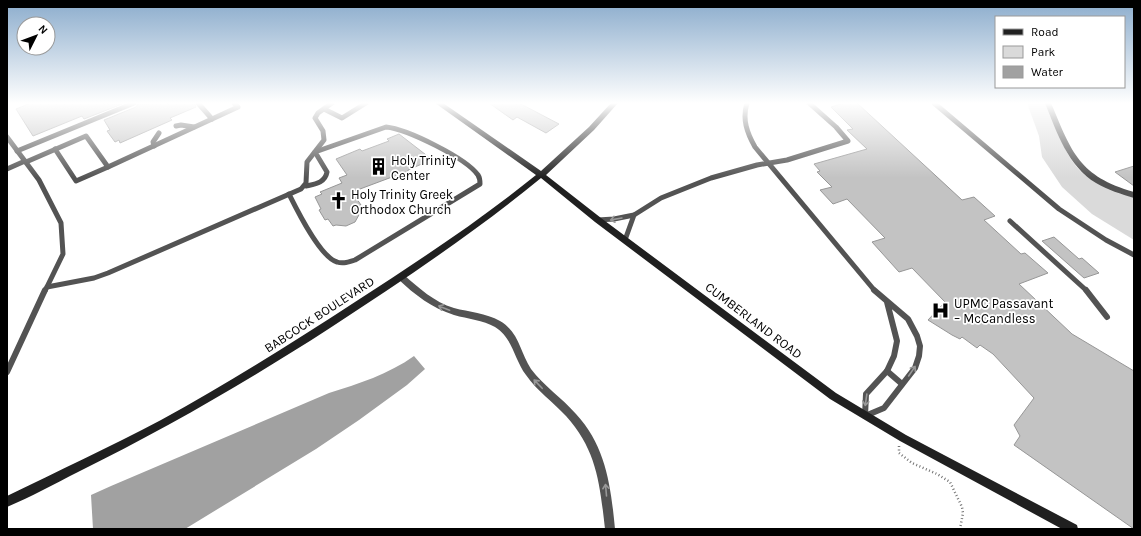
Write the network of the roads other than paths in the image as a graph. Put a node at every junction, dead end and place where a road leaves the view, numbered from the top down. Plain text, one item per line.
1 (73, 128) edge
2 (192, 128) edge
3 (321, 128) edge
4 (382, 128) edge
5 (395, 128) edge
6 (474, 128) edge
7 (592, 128) edge
8 (747, 128) edge
9 (837, 128) edge
10 (963, 128) edge
11 (1059, 128) edge
12 (160, 133) dead end
13 (7, 137) edge
14 (154, 146) junction
15 (55, 149) junction
16 (17, 151) junction
17 (315, 152) junction
18 (25, 162) junction
19 (768, 163) junction
20 (108, 167) junction
21 (7, 168) edge
22 (542, 176) junction
23 (306, 186) junction
24 (289, 194) junction
25 (1134, 194) edge
26 (634, 215) junction
27 (598, 220) junction
28 (1010, 221) dead end
29 (625, 240) junction
30 (1134, 255) edge
31 (401, 276) junction
32 (47, 286) junction
33 (887, 302) junction
34 (1107, 317) dead end
35 (887, 371) junction
36 (7, 372) edge
37 (902, 384) junction
38 (865, 416) junction
39 (7, 502) edge
40 (610, 529) edge
41 (1073, 529) edge

1 - 16 lane
2 - 14 lane
3 - 17 lane
4 - 17 lane
5 - 24 lane
6 - 22 main road, CUMBERLAND ROAD
7 - 22 main road, BABCOCK BOULEVARD
8 - 19 lane
9 - 19 lane
10 - 30 lane
11 - 25 street
12 - 14 lane
13 - 16 lane
14 - 20 lane
15 - 18 lane
15 - 20 lane
15 - 20 lane
16 - 18 lane
17 - 23 lane
17 - 23 lane
18 - 21 lane
18 - 32 lane
19 - 26 lane
19 - 33 lane
22 - 27 main road, CUMBERLAND ROAD
22 - 31 main road, BABCOCK BOULEVARD
23 - 24 lane
24 - 32 lane
26 -> 27 lane
26 - 29 lane
27 - 29 main road, CUMBERLAND ROAD
28 - 34 lane
29 - 38 main road, CUMBERLAND ROAD
31 - 39 main road, BABCOCK BOULEVARD
40 -> 31 street
32 - 36 lane
33 - 35 lane
37 -> 33 lane
35 - 37 lane
35 -> 38 lane
37 - 38 lane
38 - 41 main road, CUMBERLAND ROAD

